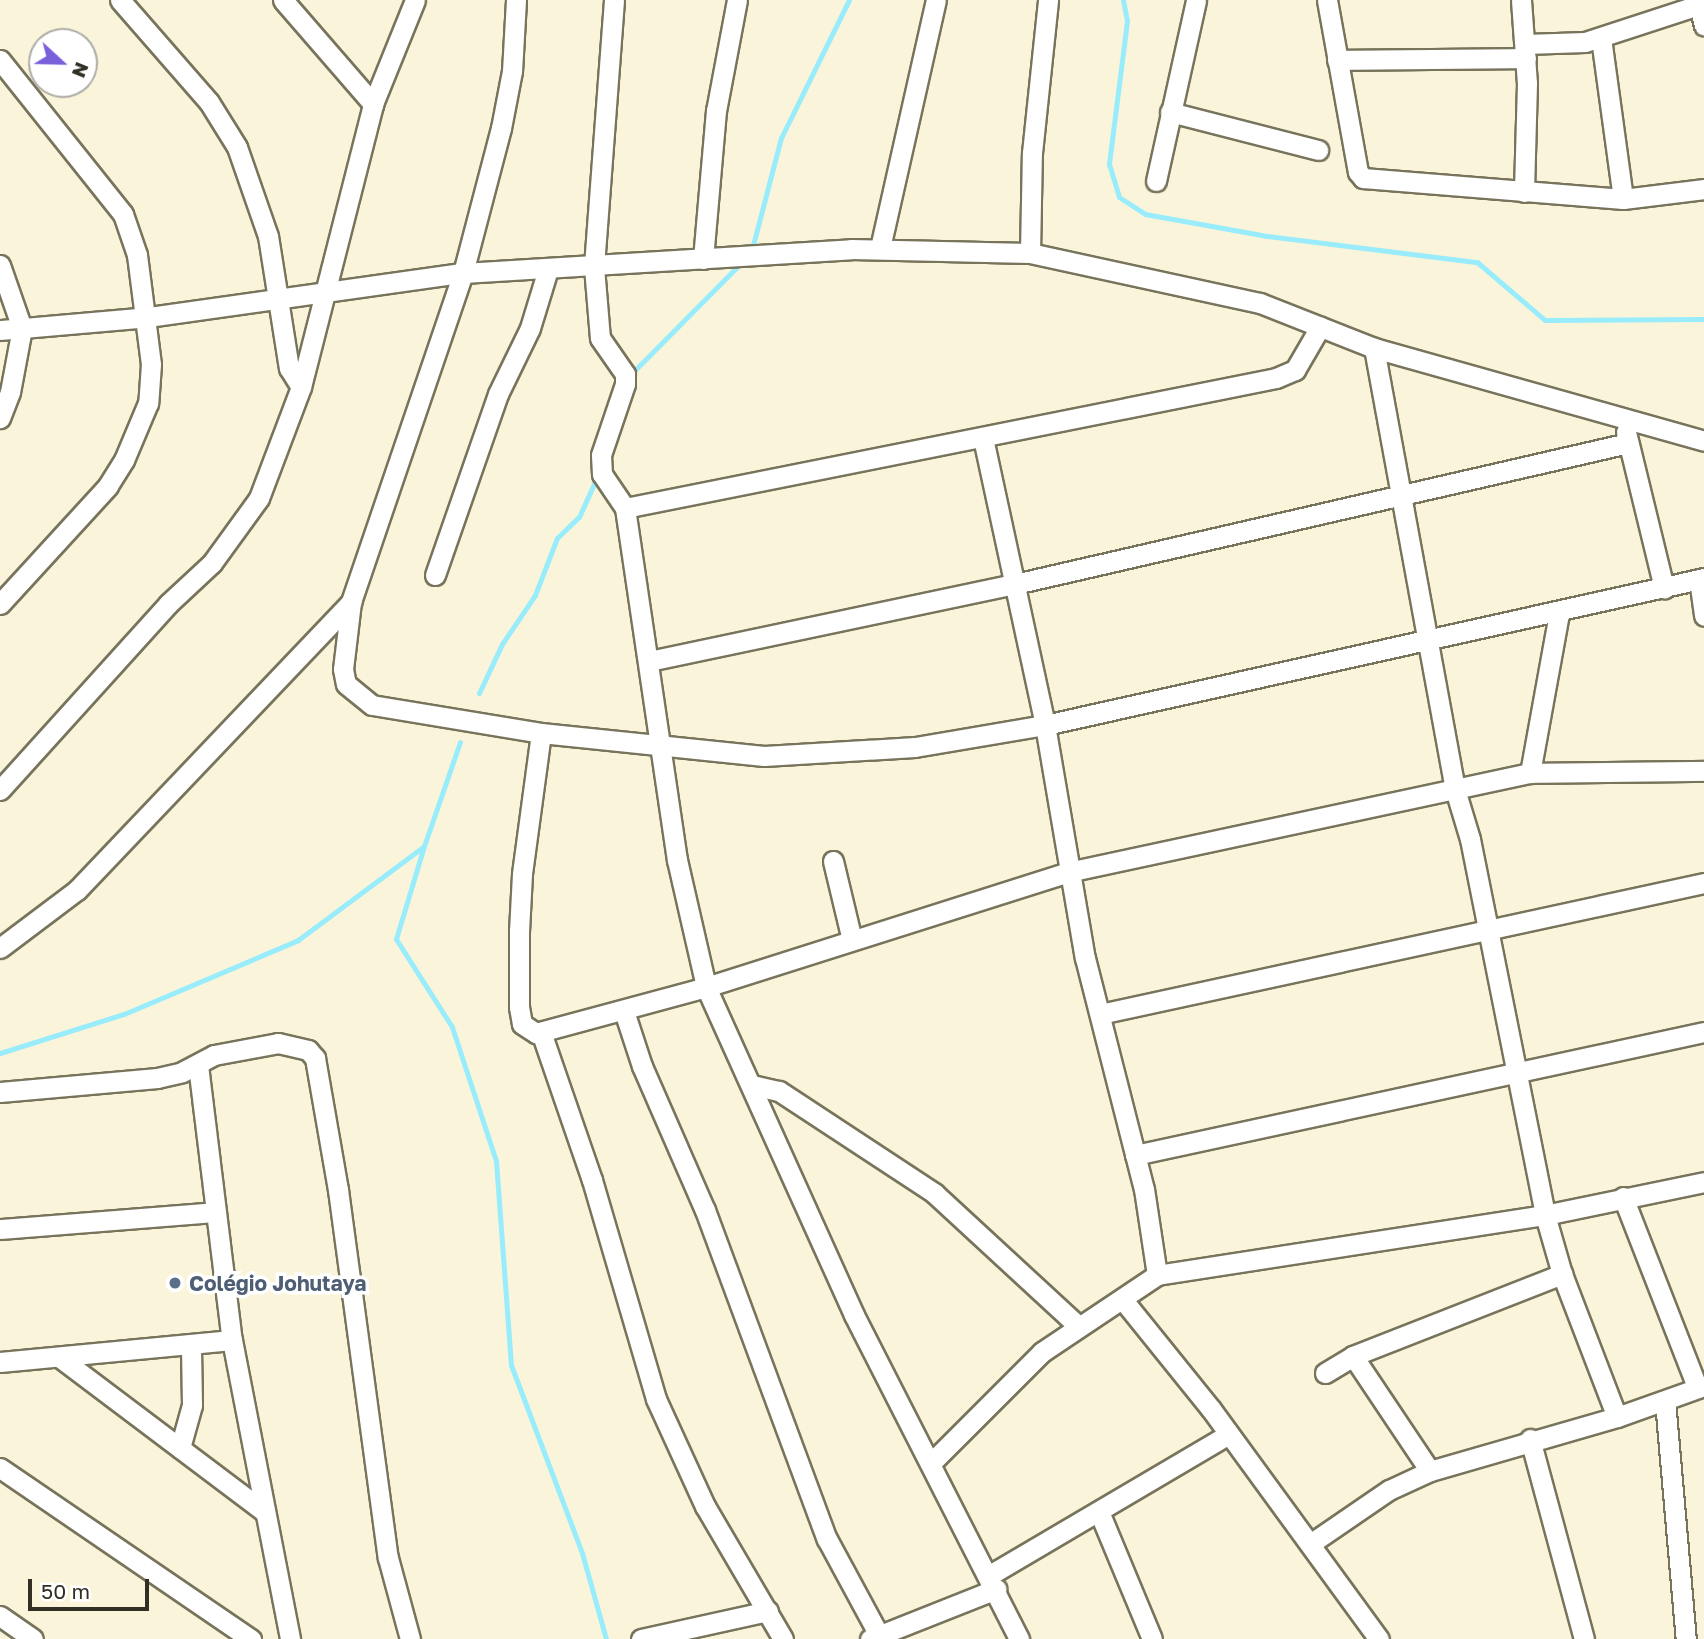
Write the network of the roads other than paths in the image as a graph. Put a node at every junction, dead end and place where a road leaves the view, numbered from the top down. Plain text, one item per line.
1 (120, 0) edge
2 (283, 0) edge
3 (415, 0) edge
4 (516, 0) edge
5 (614, 0) edge
6 (737, 0) edge
7 (936, 0) edge
8 (1048, 0) edge
9 (1196, 0) edge
10 (1327, 0) edge
11 (1521, 0) edge
12 (1702, 4) edge
13 (1650, 8) edge
14 (1704, 24) edge
15 (1601, 38) junction
16 (1525, 51) junction
17 (0, 60) edge
18 (1337, 60) junction
19 (373, 104) junction
20 (1170, 112) junction
21 (1318, 150) dead end
22 (1156, 181) dead end
23 (1704, 189) edge
24 (1524, 192) junction
25 (1623, 199) junction
26 (880, 248) junction
27 (1030, 253) junction
28 (703, 259) junction
29 (0, 265) edge
30 (594, 268) junction
31 (548, 269) junction
32 (463, 273) junction
33 (326, 293) junction
34 (279, 299) junction
35 (148, 317) junction
36 (1320, 327) junction
37 (22, 328) junction
38 (0, 330) edge
39 (1374, 348) junction
40 (302, 387) junction
41 (0, 418) edge
42 (1625, 421) junction
43 (983, 438) junction
44 (1704, 441) edge
45 (1628, 443) junction
46 (1401, 496) junction
47 (625, 508) junction
48 (435, 575) dead end
49 (1701, 579) edge
50 (1015, 584) junction
51 (1664, 587) junction
52 (351, 602) junction
53 (0, 604) edge
54 (1559, 612) junction
55 (1704, 616) edge
56 (1429, 643) junction
57 (649, 661) junction
58 (1045, 725) junction
59 (541, 733) junction
60 (662, 747) junction
61 (1704, 771) edge
62 (1530, 773) junction
63 (1454, 786) junction
64 (0, 790) edge
65 (833, 861) dead end
66 (1068, 872) junction
67 (1704, 883) edge
68 (1487, 927) junction
69 (852, 940) junction
70 (0, 948) edge
71 (706, 987) junction
72 (624, 1011) junction
73 (1100, 1014) junction
74 (541, 1032) junction
75 (1704, 1032) edge
76 (198, 1065) junction
77 (1516, 1070) junction
78 (752, 1085) junction
79 (0, 1092) edge
80 (1136, 1154) junction
81 (1704, 1182) edge
82 (1623, 1197) junction
83 (214, 1212) junction
84 (1545, 1215) junction
85 (0, 1229) edge
86 (1562, 1274) junction
87 (1157, 1275) junction
88 (1123, 1300) junction
89 (1079, 1327) junction
90 (232, 1340) junction
91 (191, 1345) junction
92 (1353, 1356) junction
93 (59, 1357) junction
94 (0, 1362) edge
95 (1325, 1373) dead end
96 (1700, 1387) edge
97 (1665, 1401) junction
98 (1617, 1418) junction
99 (1227, 1435) junction
100 (1530, 1439) junction
101 (180, 1448) junction
102 (930, 1463) junction
103 (0, 1468) edge
104 (1430, 1471) junction
105 (265, 1512) junction
106 (1100, 1514) junction
107 (1310, 1545) junction
108 (992, 1582) junction
109 (768, 1611) junction
110 (0, 1616) edge
111 (886, 1636) edge
112 (33, 1639) edge
113 (251, 1639) edge
114 (290, 1639) edge
115 (410, 1639) edge
116 (641, 1639) edge
117 (783, 1639) edge
118 (1019, 1639) edge
119 (1152, 1639) edge
120 (1379, 1639) edge
121 (1584, 1639) edge
122 (1686, 1639) edge

1 - 34 street
2 - 19 street
3 - 19 street
4 - 32 street
5 - 30 street
6 - 28 street
7 - 26 street
8 - 27 street
9 - 20 street
10 - 18 street
11 - 16 street
12 - 13 street
12 - 14 street
13 - 15 street
15 - 16 street
15 - 25 street
16 - 18 street
16 - 24 street
17 - 35 street
18 - 24 street
19 - 33 street
20 - 21 street
20 - 22 street
23 - 25 street
24 - 25 street
26 - 27 street
26 - 28 street
27 - 36 street
28 - 30 street
29 - 37 street
30 - 31 street
30 - 47 street
31 - 32 street
31 - 48 street
32 - 33 street
32 - 52 street
33 - 34 street
33 - 40 street
34 - 35 street
34 - 40 street
35 - 37 street
35 - 53 street
36 - 39 street
36 - 43 street
37 - 38 street
37 - 41 street
39 - 42 street
39 - 46 street
40 - 64 street
42 - 44 street
42 - 45 street
43 - 47 street
43 - 50 street
45 - 46 street
45 - 51 street
46 - 50 street
46 - 56 street
47 - 57 street
49 - 51 street
49 - 55 street
50 - 57 street
50 - 58 street
51 - 54 street
52 - 59 street
52 - 70 street
54 - 56 street
54 - 62 street
56 - 58 street
56 - 63 street
57 - 60 street
58 - 60 street
58 - 66 street
59 - 60 street
59 - 74 street
60 - 71 street
61 - 62 street
62 - 63 street
63 - 66 street
63 - 68 street
65 - 69 street
66 - 69 street
66 - 73 street
67 - 68 street
68 - 73 street
68 - 77 street
69 - 71 street
71 - 72 street
71 - 78 street
72 - 74 street
72 - 111 street
73 - 80 street
74 - 109 street
75 - 77 street
76 - 79 street
76 - 83 street
76 - 115 street
77 - 80 street
77 - 84 street
78 - 89 street
78 - 102 street
80 - 87 street
81 - 82 street
82 - 84 street
82 - 96 street
83 - 85 street
83 - 90 street
84 - 86 street
84 - 87 street
86 - 92 street
86 - 98 street
87 - 88 street
88 - 89 street
88 - 99 street
89 - 102 street
90 - 91 street
90 - 105 street
91 - 93 street
91 - 101 street
92 - 95 street
92 - 104 street
93 - 94 street
93 - 101 street
96 - 97 street
97 - 98 street
97 - 122 street
98 - 100 street
99 - 106 street
99 - 107 street
100 - 104 street
100 - 121 street
101 - 105 street
102 - 108 street
103 - 113 street
104 - 107 street
105 - 114 street
106 - 108 street
106 - 119 street
107 - 120 street
108 - 111 street
108 - 118 street
109 - 116 street
109 - 117 street
110 - 112 street

